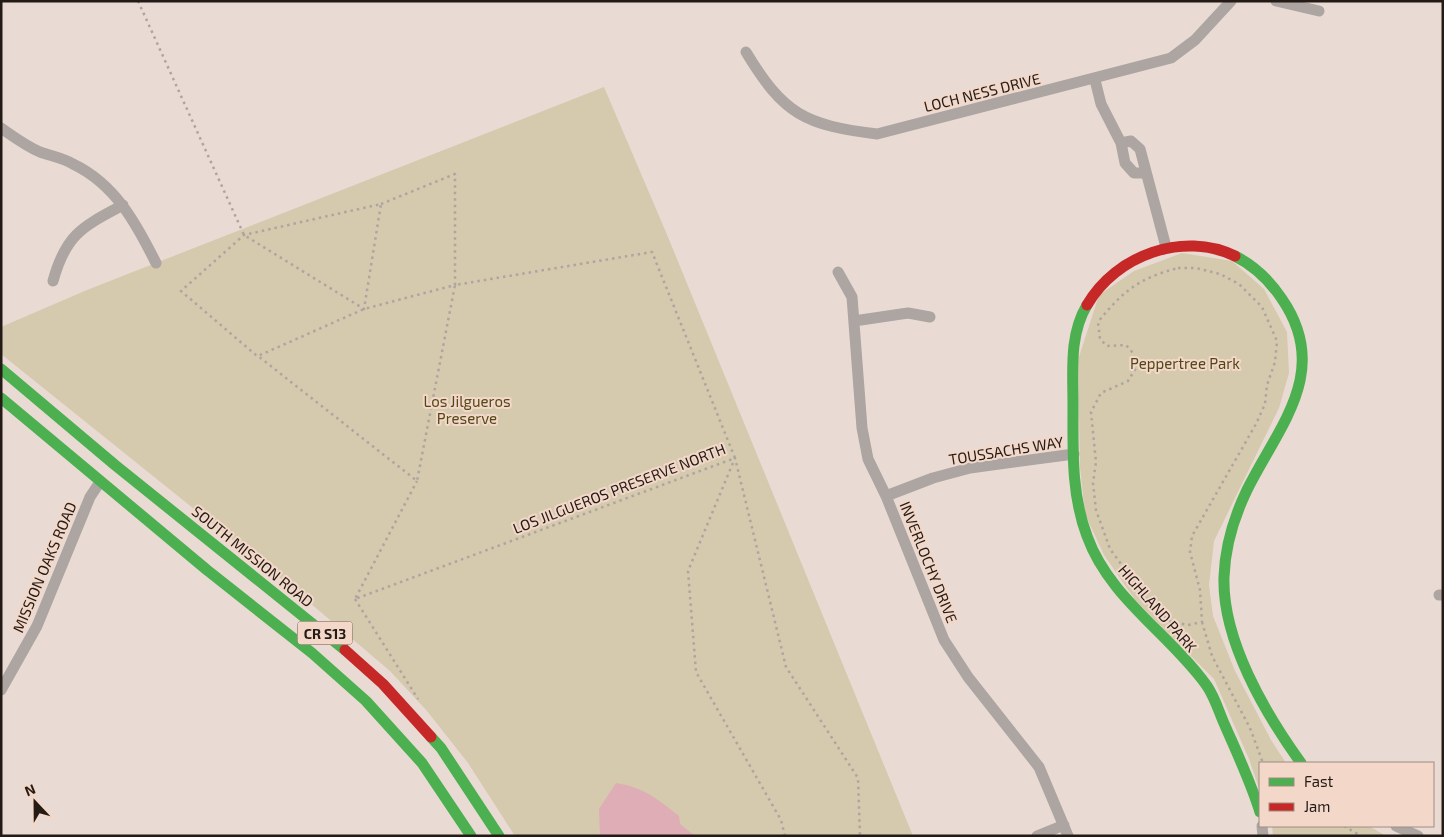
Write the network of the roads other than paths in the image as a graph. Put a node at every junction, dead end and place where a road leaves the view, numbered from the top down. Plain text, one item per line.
1 (1231, 1) edge
2 (1276, 1) edge
3 (1319, 11) dead end
4 (746, 52) dead end
5 (1095, 80) junction
6 (1, 128) edge
7 (1121, 143) junction
8 (1145, 173) junction
9 (123, 205) junction
10 (1166, 247) junction
11 (156, 263) dead end
12 (838, 272) dead end
13 (53, 281) dead end
14 (930, 318) dead end
15 (854, 321) junction
16 (1, 369) edge
17 (1, 398) edge
18 (1074, 454) junction
19 (100, 482) junction
20 (886, 496) junction
21 (1, 690) edge
22 (1300, 762) edge
23 (1259, 808) edge
24 (1398, 827) edge
25 (1066, 830) edge
26 (471, 836) edge
27 (499, 836) edge
28 (1037, 836) edge
29 (1418, 836) edge

1 - 5 street, LOCH NESS DRIVE
2 - 3 street
4 - 5 street, LOCH NESS DRIVE
5 - 7 street
6 - 9 street
7 - 8 street
7 - 8 street
8 - 10 street
9 - 11 street
9 - 13 street
10 - 18 main road, HIGHLAND PARK
10 - 22 main road, HIGHLAND PARK
12 - 15 street, INVERLOCHY DRIVE
14 - 15 street
15 - 20 street, INVERLOCHY DRIVE
16 - 27 main road, SOUTH MISSION ROAD / CR S13
17 - 19 main road, CR S13
18 - 20 street, TOUSSACHS WAY
18 - 23 main road, HIGHLAND PARK
19 - 21 street, MISSION OAKS ROAD
19 - 26 main road, CR S13
20 - 25 street, INVERLOCHY DRIVE
24 - 29 street
25 - 28 street

